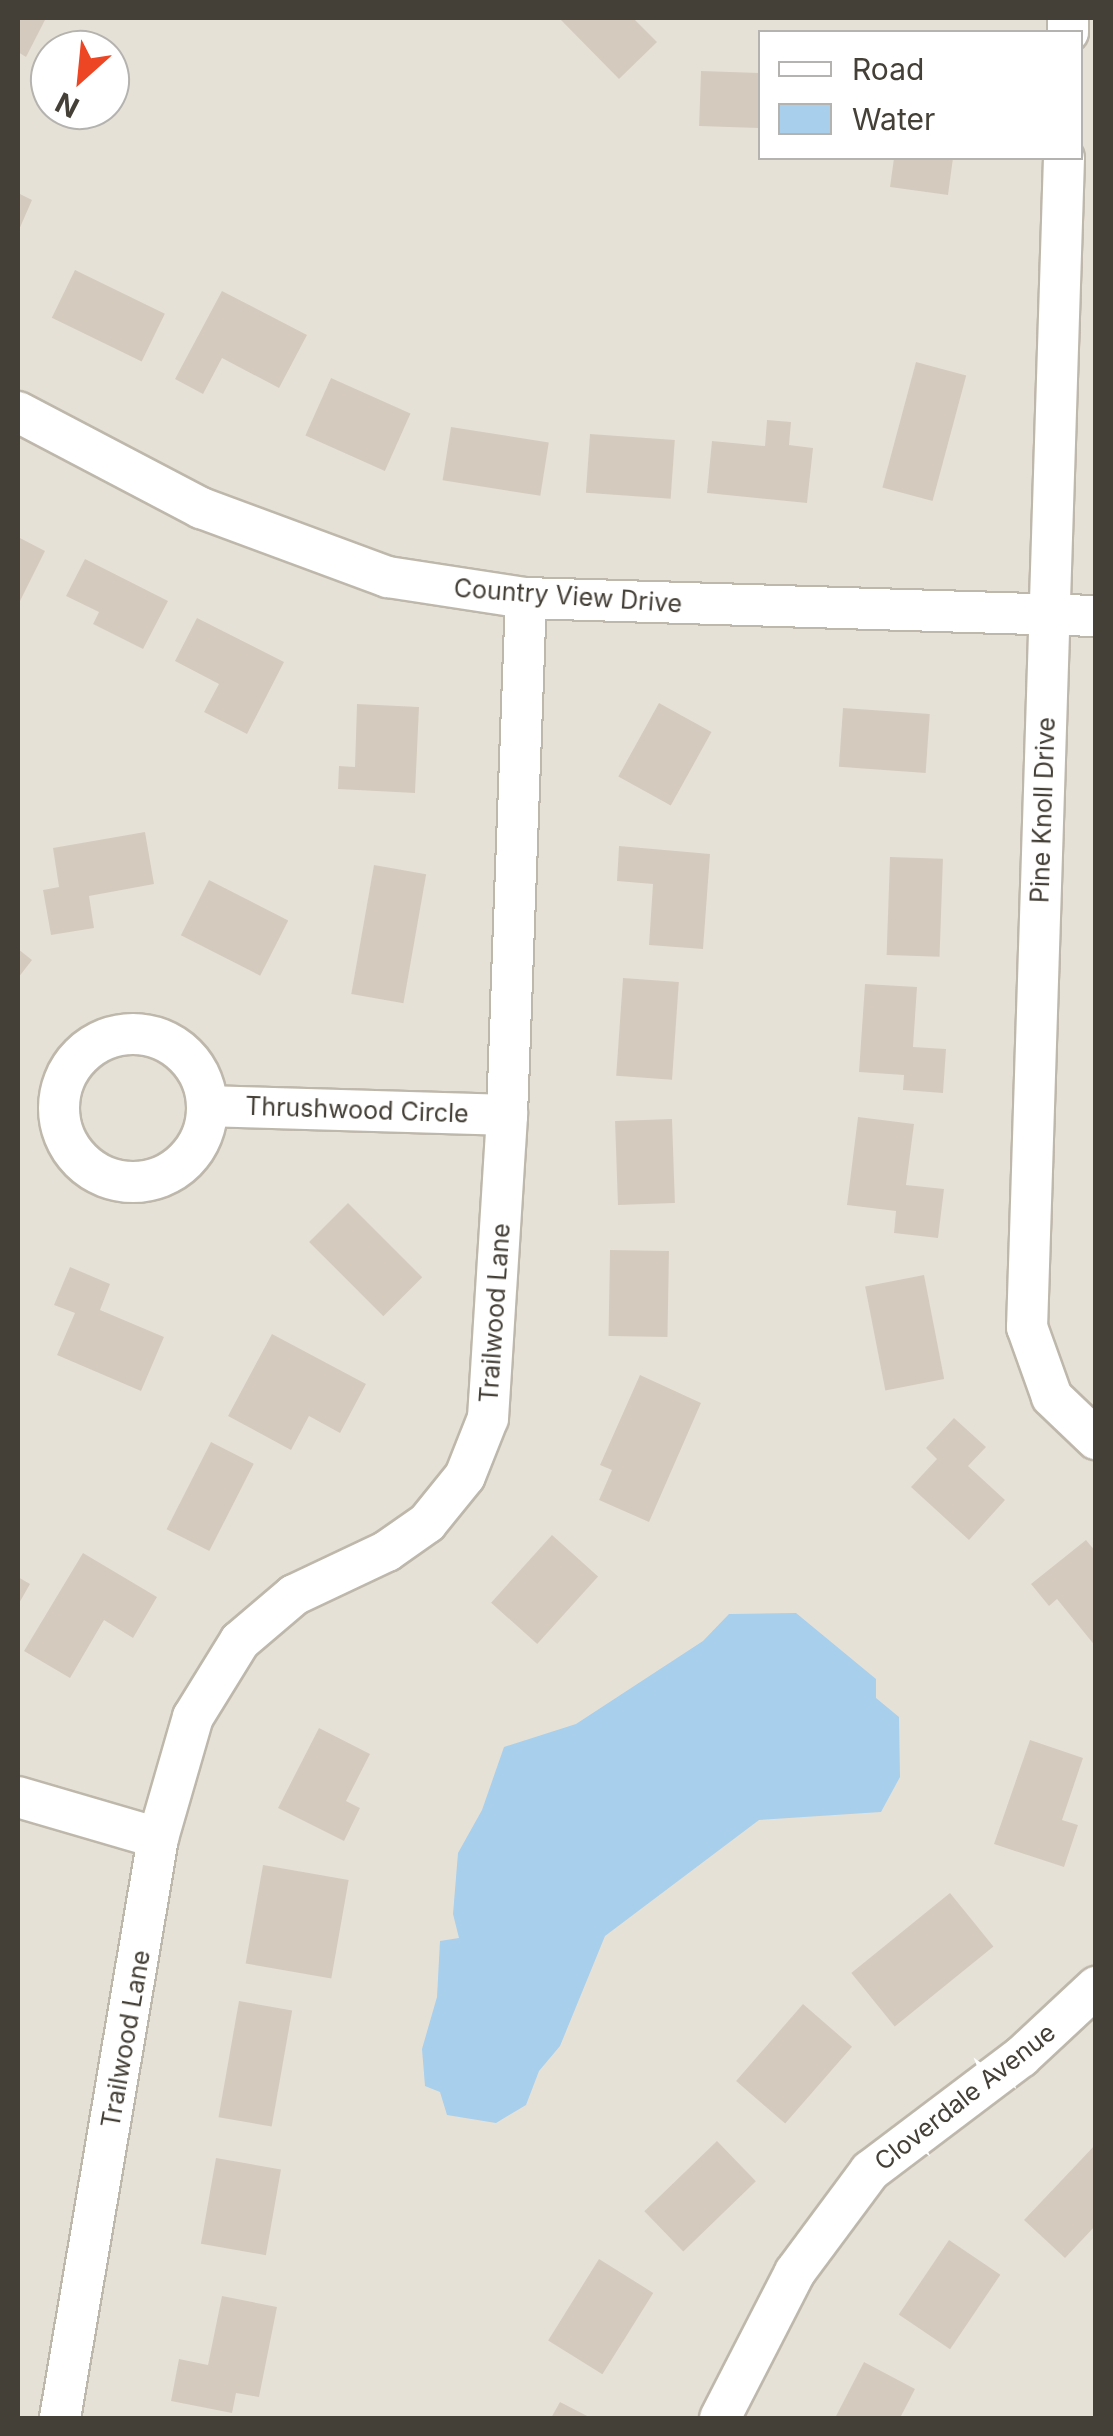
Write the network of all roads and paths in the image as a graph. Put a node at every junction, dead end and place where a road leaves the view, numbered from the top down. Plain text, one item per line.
1 (1064, 160) edge
2 (18, 412) edge
3 (526, 598) junction
4 (1049, 616) junction
5 (1096, 616) edge
6 (208, 1106) dead end
7 (507, 1115) junction
8 (1096, 1439) edge
9 (18, 1796) edge
10 (158, 1838) junction
11 (1096, 1987) edge
12 (60, 2418) edge
13 (720, 2418) edge

1 - 4 street, Pine Knoll Drive
2 - 3 street, Country View Drive
3 - 4 street, Country View Drive
3 - 7 street, Trailwood Lane
4 - 5 street, Country View Drive
4 - 8 street, Pine Knoll Drive
6 - 7 street, Thrushwood Circle
7 - 10 street, Trailwood Lane
9 - 10 street
10 - 12 street, Trailwood Lane
11 - 13 street, Cloverdale Avenue

